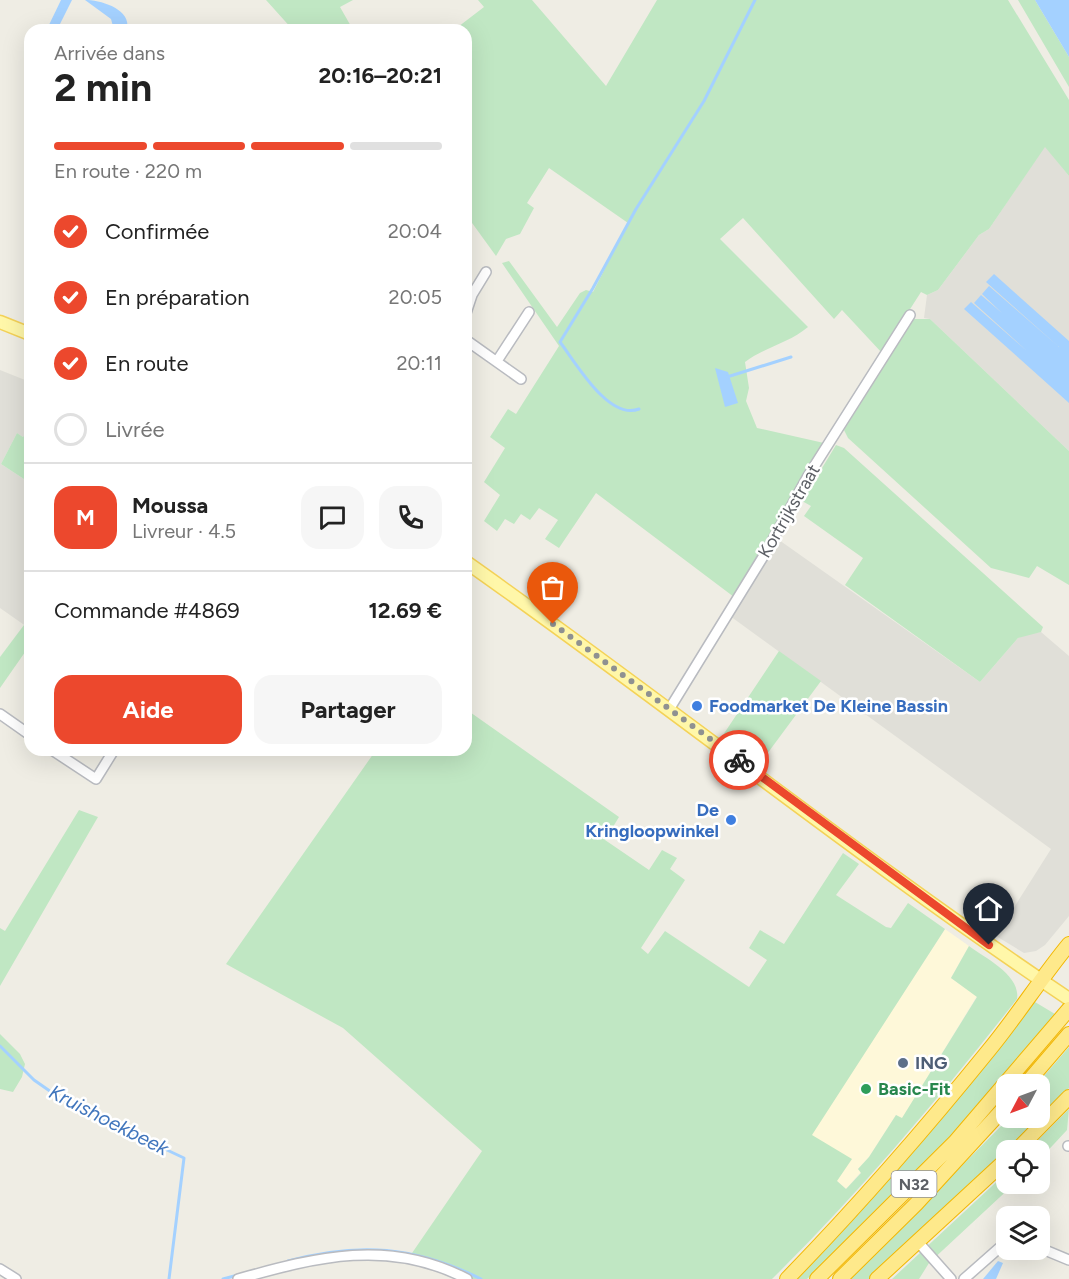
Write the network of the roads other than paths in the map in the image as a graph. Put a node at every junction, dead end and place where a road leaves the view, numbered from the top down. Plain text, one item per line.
1 (486, 272) dead end
2 (472, 295) edge
3 (530, 312) dead end
4 (910, 315) dead end
5 (0, 322) edge
6 (24, 332) edge
7 (472, 343) edge
8 (497, 361) junction
9 (521, 379) dead end
10 (472, 566) edge
11 (670, 708) junction
12 (0, 714) edge
13 (24, 731) edge
14 (61, 756) edge
15 (110, 756) edge
16 (1069, 944) edge
17 (1041, 980) junction
18 (1069, 1002) edge
19 (1069, 1034) edge
20 (1035, 1074) edge
21 (1069, 1097) edge
22 (996, 1117) edge
23 (1027, 1140) edge
24 (996, 1170) edge
25 (919, 1243) junction
26 (996, 1251) edge
27 (1050, 1252) edge
28 (1069, 1260) edge
29 (0, 1269) edge
30 (16, 1279) edge
31 (238, 1279) edge
32 (467, 1279) edge
33 (786, 1279) edge
34 (817, 1279) edge
35 (840, 1279) edge
36 (877, 1279) edge
37 (951, 1279) edge
38 (964, 1279) edge

1 - 2 street
3 - 8 street
4 - 11 street, Kortrijkstraat
5 - 6 main road
7 - 8 street
8 - 9 street
10 - 11 main road
11 - 17 main road
12 - 13 street
14 - 15 street
16 - 17 highway
17 - 18 main road
17 - 33 highway
18 - 34 highway, N32
19 - 20 highway
21 - 23 highway
22 - 35 highway, N32
24 - 25 highway
25 - 36 highway
25 - 37 street
26 - 38 street
27 - 28 street
29 - 30 street
31 - 32 street

